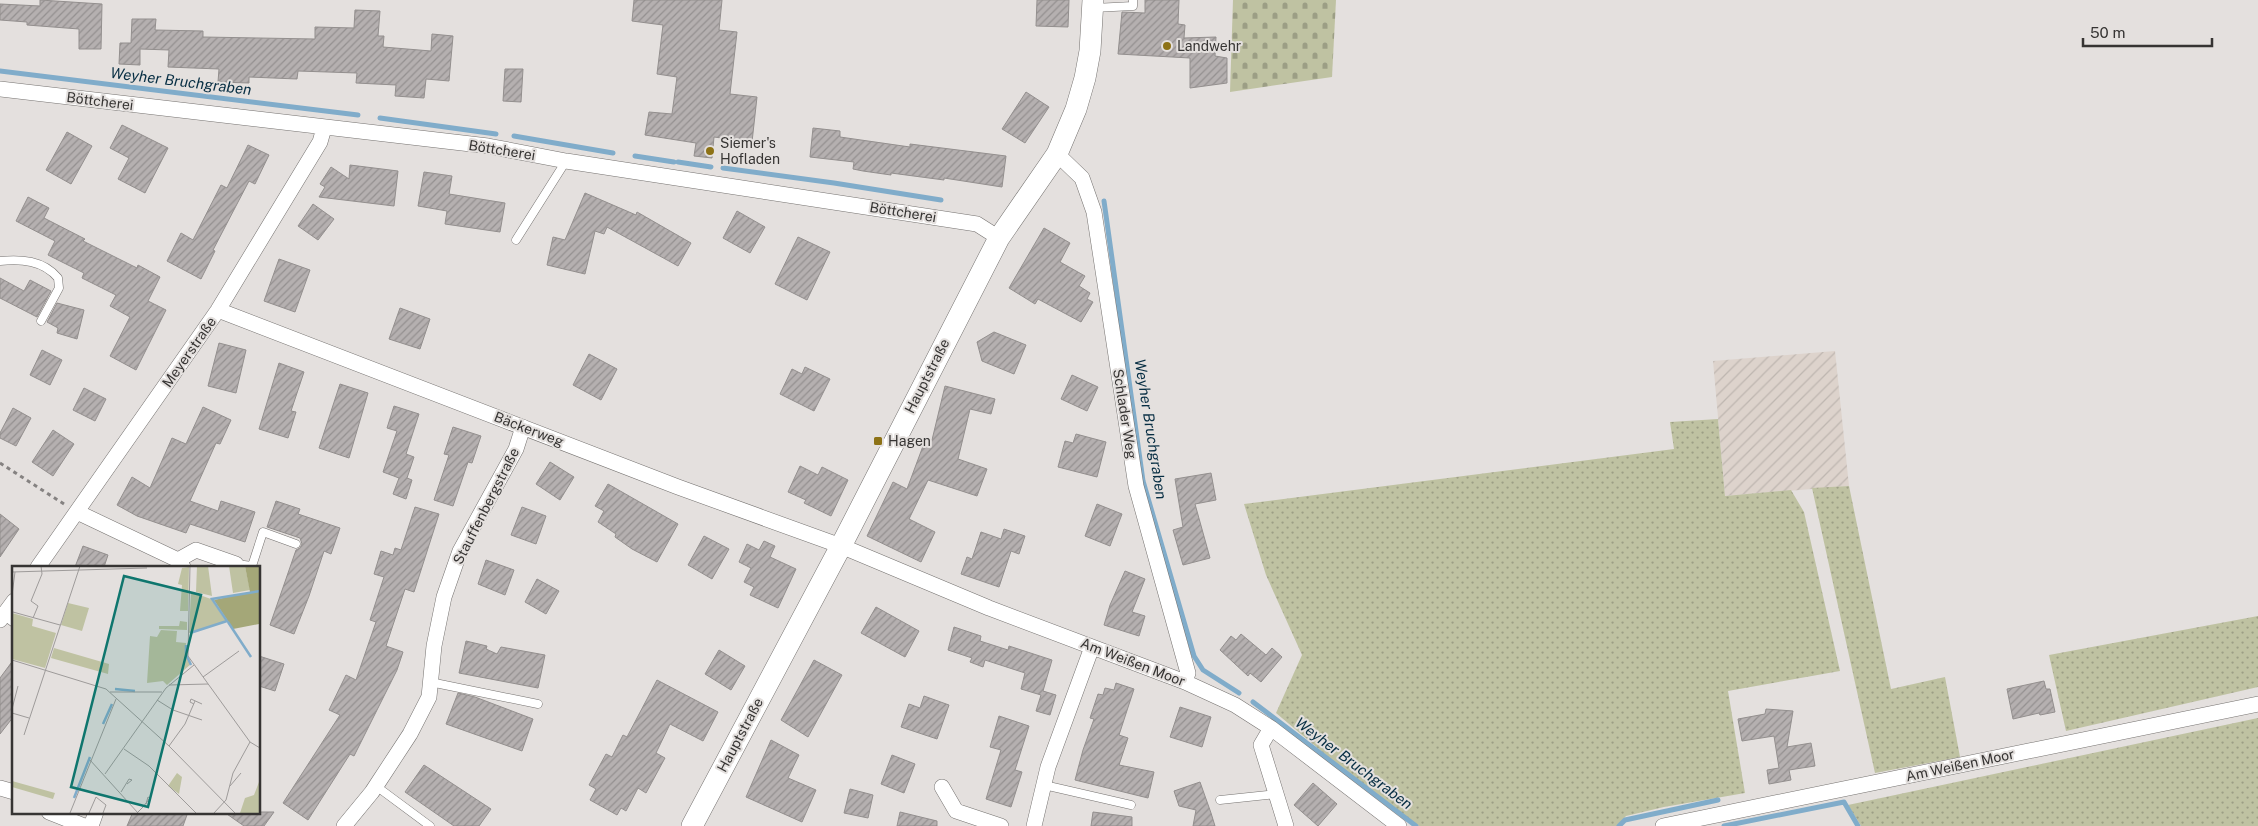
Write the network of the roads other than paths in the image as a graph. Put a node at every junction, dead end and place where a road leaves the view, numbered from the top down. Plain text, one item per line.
1 (1133, 0) edge
2 (1092, 4) edge
3 (0, 89) edge
4 (324, 128) junction
5 (1057, 154) junction
6 (566, 161) junction
7 (999, 238) junction
8 (516, 240) dead end
9 (0, 261) edge
10 (218, 310) junction
11 (41, 321) dead end
12 (522, 428) junction
13 (77, 512) junction
14 (296, 544) dead end
15 (841, 546) junction
16 (180, 564) edge
17 (39, 566) edge
18 (235, 566) edge
19 (12, 606) edge
20 (6, 619) edge
21 (1092, 647) junction
22 (430, 682) junction
23 (1185, 682) junction
24 (538, 704) dead end
25 (2258, 704) edge
26 (1271, 728) junction
27 (1044, 785) junction
28 (376, 786) junction
29 (942, 787) dead end
30 (1276, 794) junction
31 (1220, 800) dead end
32 (1131, 805) dead end
33 (54, 814) edge
34 (95, 814) edge
35 (84, 826) edge
36 (90, 826) edge
37 (344, 826) edge
38 (430, 826) edge
39 (692, 826) edge
40 (1001, 826) edge
41 (1034, 826) edge
42 (1286, 826) edge
43 (1399, 826) edge
44 (1663, 826) edge

1 - 2 lane
2 - 5 main road, Hauptstraße
3 - 4 street, Böttcherei
4 - 6 street, Böttcherei
4 - 10 street, Meyerstraße
5 - 7 main road, Hauptstraße
5 - 23 street, Schlader Weg
6 - 7 street, Böttcherei
6 - 8 lane
7 - 15 main road, Hauptstraße
9 - 11 lane
10 - 12 street, Bäckerweg
10 - 13 street, Meyerstraße
12 - 15 street, Bäckerweg
12 - 22 street, Stauffenbergstraße
13 - 16 street
13 - 17 street, Meyerstraße
14 - 18 lane
15 - 21 street, Am Weißen Moor
15 - 39 main road, Hauptstraße
16 - 18 street
19 - 20 street
21 - 23 street, Am Weißen Moor
21 - 27 street
22 - 24 lane
22 - 28 street, Stauffenbergstraße
23 - 26 street, Am Weißen Moor
25 - 44 street, Am Weißen Moor
26 - 30 street
26 - 43 street, Am Weißen Moor
27 - 32 lane
27 - 41 street
28 - 37 street, Stauffenbergstraße
28 - 38 lane
29 - 40 street
30 - 31 lane
30 - 42 street
33 - 35 street
34 - 36 street

